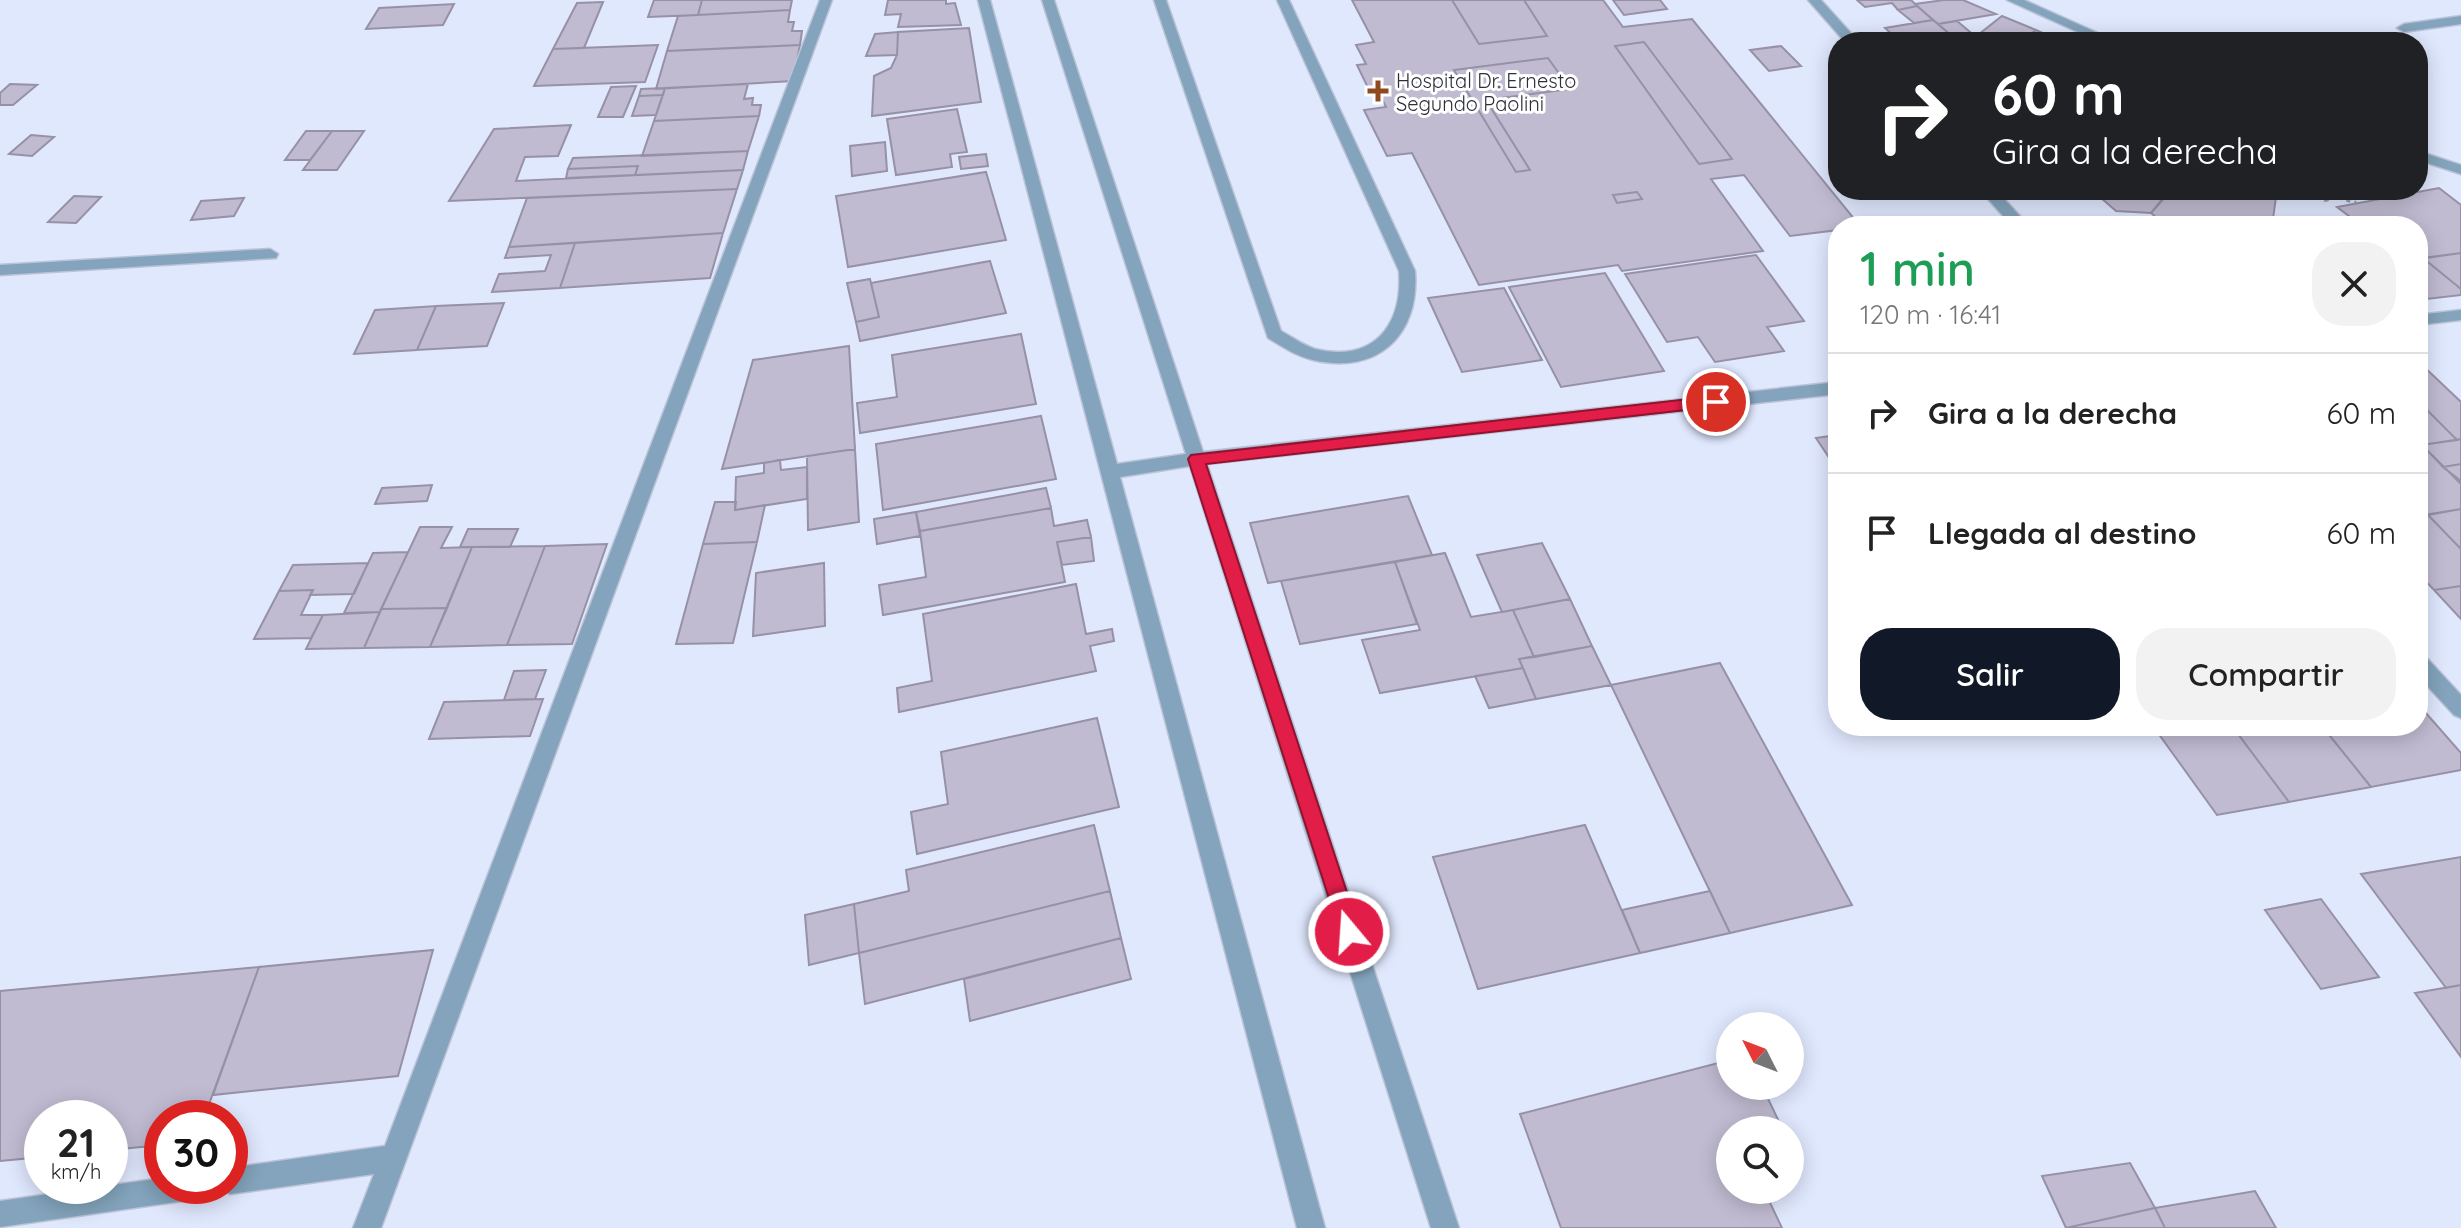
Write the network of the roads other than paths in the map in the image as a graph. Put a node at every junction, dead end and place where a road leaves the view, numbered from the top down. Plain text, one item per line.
1 (826, 0) edge
2 (984, 0) edge
3 (1048, 0) edge
4 (1160, 0) edge
5 (1283, 0) edge
6 (1814, 0) edge
7 (2013, 0) edge
8 (2461, 20) edge
9 (2404, 28) dead end
10 (1843, 32) edge
11 (2088, 32) edge
12 (2428, 158) edge
13 (2461, 170) edge
14 (1997, 200) edge
15 (2012, 216) edge
16 (270, 254) dead end
17 (0, 270) edge
18 (2461, 315) edge
19 (2428, 319) edge
20 (1828, 389) edge
21 (1196, 459) junction
22 (1109, 472) junction
23 (2428, 673) edge
24 (2461, 709) edge
25 (393, 1158) junction
26 (248, 1178) edge
27 (144, 1194) edge
28 (0, 1214) edge
29 (367, 1228) edge
30 (1311, 1228) edge
31 (1445, 1228) edge

1 - 25 street
2 - 22 street
3 - 21 street
4 - 5 street
6 - 10 street
7 - 11 street
8 - 9 street
12 - 13 street
14 - 15 street
16 - 17 street
18 - 19 street
20 - 21 street
21 - 22 street
21 - 31 street
22 - 30 street
23 - 24 street
25 - 26 street
25 - 29 street
27 - 28 street

